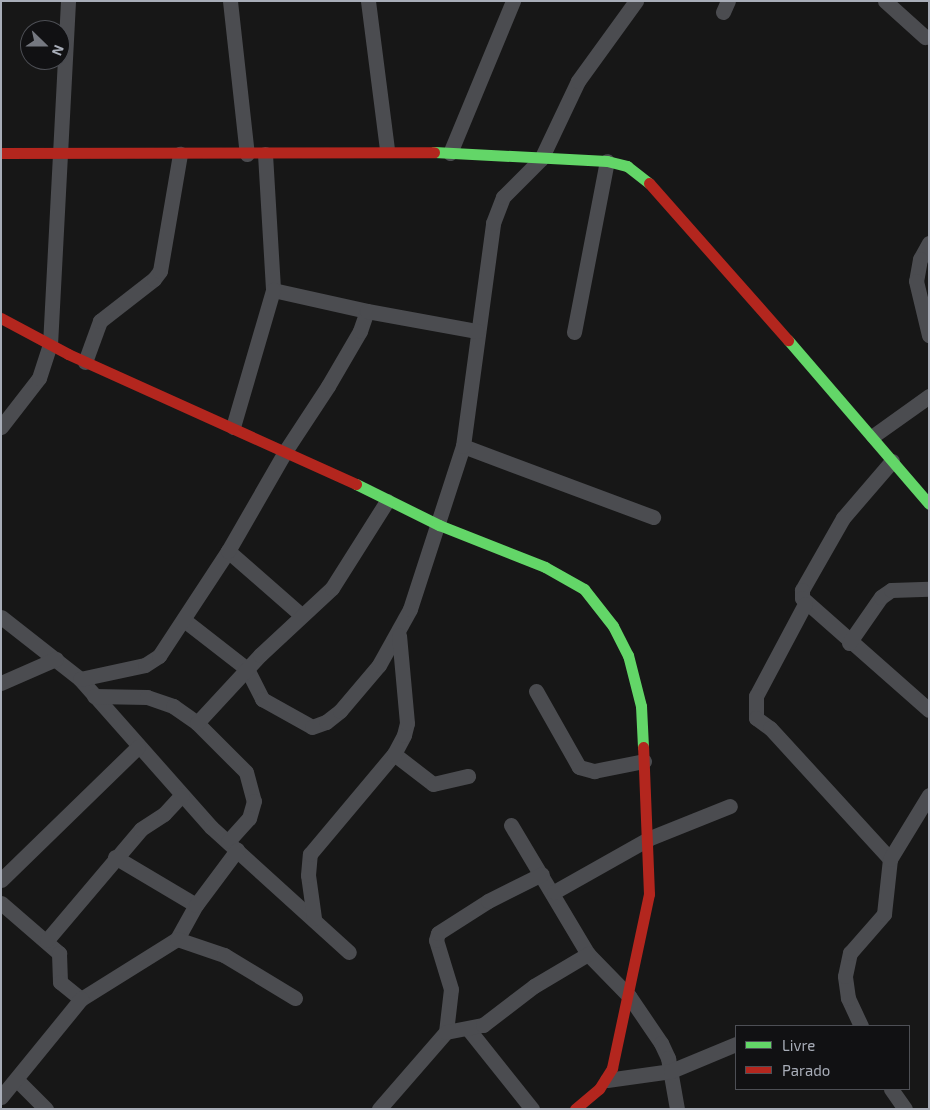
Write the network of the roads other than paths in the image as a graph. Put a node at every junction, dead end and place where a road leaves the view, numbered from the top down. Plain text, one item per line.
1 (68, 1) edge
2 (230, 1) edge
3 (368, 1) edge
4 (513, 1) edge
5 (636, 1) edge
6 (885, 1) edge
7 (925, 37) dead end
8 (387, 150) junction
9 (1, 153) edge
10 (61, 153) junction
11 (450, 153) junction
12 (180, 154) junction
13 (247, 154) junction
14 (266, 154) junction
15 (540, 159) junction
16 (607, 160) junction
17 (929, 243) edge
18 (922, 283) edge
19 (273, 290) junction
20 (367, 311) junction
21 (1, 318) edge
22 (477, 331) junction
23 (574, 332) dead end
24 (929, 335) edge
25 (50, 345) junction
26 (85, 362) junction
27 (929, 396) edge
28 (1, 427) edge
29 (233, 427) junction
30 (873, 436) junction
31 (462, 446) junction
32 (286, 450) junction
33 (892, 461) junction
34 (387, 501) junction
35 (929, 504) edge
36 (653, 517) dead end
37 (439, 525) junction
38 (228, 551) junction
39 (929, 589) edge
40 (804, 604) junction
41 (301, 615) junction
42 (1, 617) edge
43 (184, 620) junction
44 (399, 634) junction
45 (849, 642) junction
46 (56, 659) junction
47 (247, 669) junction
48 (80, 679) junction
49 (1, 683) edge
50 (536, 691) dead end
51 (94, 696) junction
52 (929, 710) edge
53 (197, 723) junction
54 (138, 747) junction
55 (394, 754) junction
56 (644, 761) junction
57 (468, 776) dead end
58 (182, 795) junction
59 (929, 795) edge
60 (730, 806) dead end
61 (512, 825) dead end
62 (650, 838) junction
63 (232, 845) junction
64 (27, 854) junction
65 (116, 856) junction
66 (890, 859) junction
67 (1, 863) edge
68 (542, 874) junction
69 (1, 880) edge
70 (554, 892) junction
71 (1, 904) edge
72 (196, 905) junction
73 (314, 918) junction
74 (47, 940) junction
75 (177, 940) junction
76 (349, 952) dead end
77 (588, 954) junction
78 (629, 996) junction
79 (296, 998) dead end
80 (82, 999) junction
81 (861, 1025) edge
82 (469, 1030) junction
83 (446, 1032) junction
84 (735, 1044) edge
85 (671, 1071) junction
86 (17, 1080) junction
87 (607, 1080) junction
88 (892, 1090) edge
89 (1, 1097) edge
90 (46, 1109) edge
91 (379, 1109) edge
92 (532, 1109) edge
93 (575, 1109) edge
94 (677, 1109) edge
95 (905, 1109) edge

1 - 10 street
2 - 13 street
3 - 8 street
4 - 11 street
5 - 15 street
6 - 7 street
8 - 11 street
8 - 14 street
9 - 10 street
10 - 12 street
10 - 25 street
11 - 15 street
12 - 13 street
12 - 26 street
13 - 14 street
14 - 19 street
15 - 16 street
15 - 22 street
16 - 23 street
16 - 30 street
17 - 18 street
18 - 24 street
19 - 20 street
19 - 29 street
20 - 22 street
20 - 32 street
21 - 25 street
22 - 31 street
25 - 26 street
25 - 28 street
26 - 29 street
27 - 30 street
29 - 32 street
30 - 33 street
31 - 36 street
31 - 37 street
32 - 34 street
32 - 38 street
33 - 35 street
33 - 40 street
34 - 37 street
34 - 41 street
37 - 44 street
37 - 56 street
38 - 41 street
38 - 43 street
39 - 45 street
40 - 45 street
40 - 66 street
41 - 47 street
42 - 46 street
43 - 47 street
43 - 48 street
44 - 47 street
44 - 55 street
45 - 52 street
46 - 48 street
46 - 49 street
47 - 53 street
48 - 51 street
50 - 56 street
51 - 53 street
51 - 54 street
53 - 63 street
54 - 58 street
54 - 64 street
55 - 57 street
55 - 73 street
56 - 62 street
58 - 63 street
58 - 65 street
59 - 66 street
60 - 62 street
61 - 68 street
62 - 70 street
62 - 78 street
63 - 72 street
63 - 73 street
64 - 67 street
64 - 69 street
65 - 72 street
65 - 74 street
66 - 81 street
68 - 70 street
68 - 83 street
70 - 77 street
71 - 74 street
72 - 75 street
73 - 76 street
74 - 80 street
75 - 79 street
75 - 80 street
77 - 78 street
77 - 82 street
78 - 85 street
78 - 87 street
80 - 86 street
82 - 83 street
82 - 92 street
83 - 91 street
84 - 85 street
85 - 87 street
85 - 94 street
86 - 89 street
86 - 90 street
87 - 93 street
88 - 95 street

